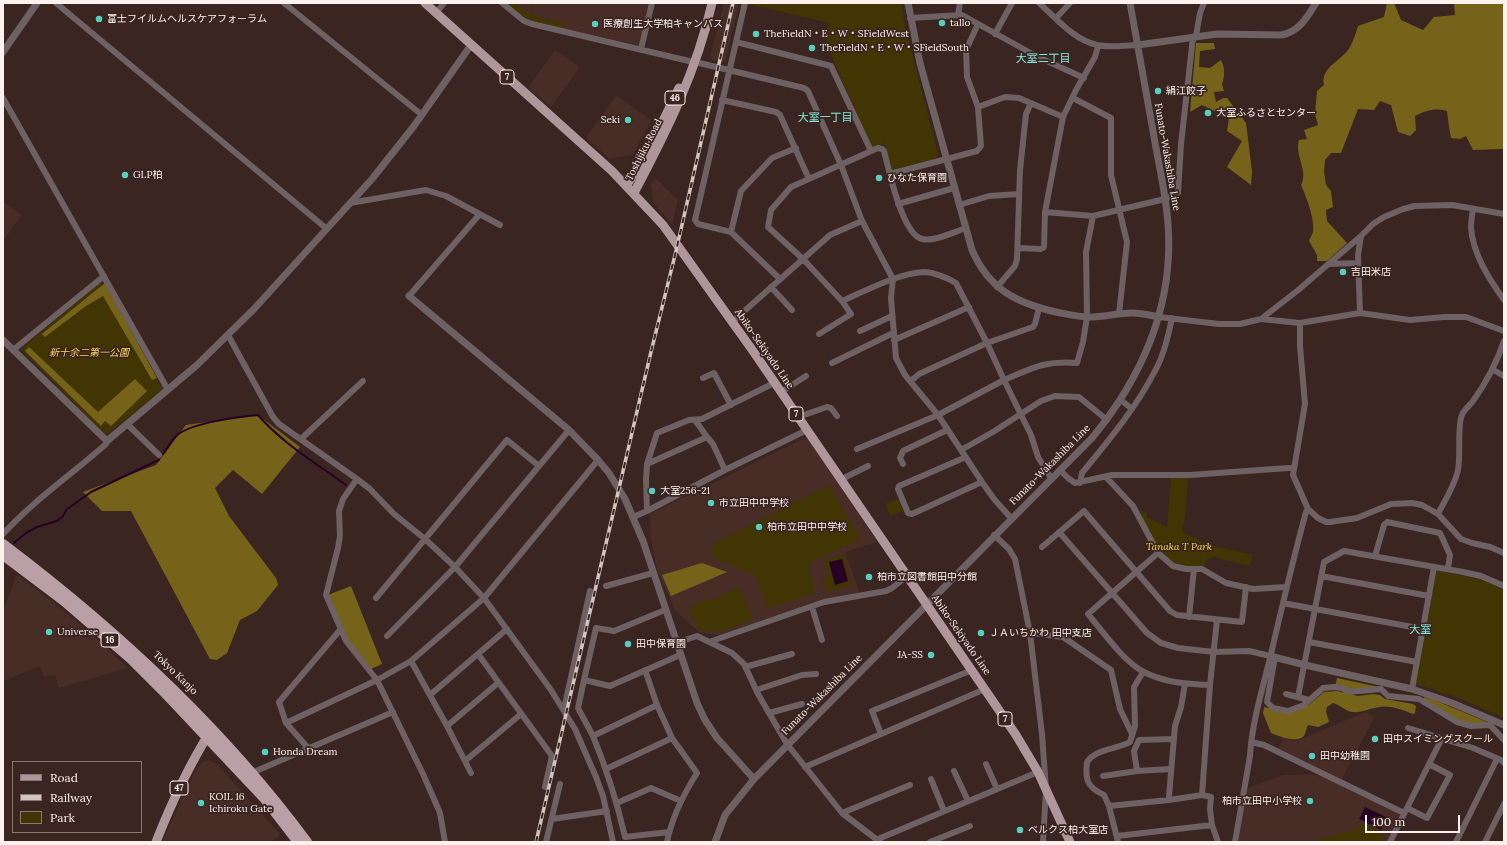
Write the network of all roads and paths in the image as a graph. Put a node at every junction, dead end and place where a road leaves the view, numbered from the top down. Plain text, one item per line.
1 (37, 3) edge
2 (56, 3) edge
3 (284, 3) edge
4 (425, 3) edge
5 (444, 3) edge
6 (502, 3) edge
7 (652, 3) edge
8 (706, 3) edge
9 (712, 3) edge
10 (745, 3) edge
11 (908, 3) edge
12 (960, 3) edge
13 (1012, 3) edge
14 (1039, 3) edge
15 (1070, 3) edge
16 (1130, 3) edge
17 (1204, 3) edge
18 (1316, 3) edge
19 (436, 13) junction
20 (958, 16) junction
21 (910, 18) junction
22 (1056, 18) junction
23 (978, 24) junction
24 (995, 34) junction
25 (1194, 37) junction
26 (736, 42) junction
27 (471, 44) junction
28 (1138, 44) junction
29 (1098, 46) junction
30 (641, 49) junction
31 (3, 52) edge
32 (692, 61) junction
33 (729, 70) junction
34 (1084, 78) junction
35 (3, 98) edge
36 (1073, 98) junction
37 (722, 100) junction
38 (1031, 103) junction
39 (978, 107) junction
40 (422, 115) junction
41 (1063, 117) junction
42 (796, 148) junction
43 (871, 151) junction
44 (946, 159) junction
45 (841, 165) junction
46 (890, 174) junction
47 (810, 179) junction
48 (627, 185) junction
49 (954, 188) junction
50 (634, 193) junction
51 (1019, 194) junction
52 (1165, 199) junction
53 (350, 203) junction
54 (898, 204) junction
55 (959, 205) junction
56 (1119, 209) junction
57 (1473, 209) junction
58 (1045, 212) junction
59 (1504, 214) edge
60 (479, 215) junction
61 (1093, 216) junction
62 (862, 221) junction
63 (500, 225) dead end
64 (966, 228) junction
65 (327, 229) junction
66 (731, 232) junction
67 (1361, 236) junction
68 (1018, 248) junction
69 (803, 259) junction
70 (1358, 263) junction
71 (1329, 264) junction
72 (104, 276) junction
73 (780, 278) junction
74 (893, 279) junction
75 (771, 287) junction
76 (997, 287) junction
77 (409, 296) joint
78 (1504, 300) edge
79 (842, 301) junction
80 (969, 307) junction
81 (1039, 308) junction
82 (792, 310) dead end
83 (1360, 312) junction
84 (1119, 314) junction
85 (892, 316) junction
86 (1087, 317) junction
87 (1159, 317) junction
88 (1172, 318) junction
89 (1261, 319) junction
90 (732, 322) junction
91 (1300, 324) junction
92 (860, 331) dead end
93 (1504, 331) edge
94 (893, 333) junction
95 (819, 334) dead end
96 (228, 335) junction
97 (3, 340) edge
98 (894, 340) junction
99 (1504, 341) edge
100 (987, 343) junction
101 (13, 350) junction
102 (832, 363) dead end
103 (1492, 369) junction
104 (806, 376) dead end
105 (1504, 376) edge
106 (703, 378) dead end
107 (1004, 380) junction
108 (363, 381) dead end
109 (911, 381) junction
110 (774, 383) junction
111 (168, 390) junction
112 (780, 392) junction
113 (1121, 400) junction
114 (731, 405) junction
115 (1132, 409) junction
116 (1020, 414) junction
117 (938, 415) junction
118 (837, 416) dead end
119 (798, 417) junction
120 (695, 420) junction
121 (1107, 420) junction
122 (127, 424) junction
123 (569, 430) junction
124 (807, 430) junction
125 (947, 430) junction
126 (707, 437) junction
127 (301, 439) junction
128 (107, 441) junction
129 (857, 449) dead end
130 (961, 450) junction
131 (159, 455) dead end
132 (966, 457) junction
133 (598, 460) junction
134 (647, 464) junction
135 (903, 464) dead end
136 (539, 466) junction
137 (868, 466) dead end
138 (1294, 468) junction
139 (725, 470) junction
140 (1060, 470) junction
141 (1106, 477) junction
142 (1051, 478) junction
143 (357, 479) junction
144 (840, 480) junction
145 (982, 482) junction
146 (1080, 483) junction
147 (1308, 509) junction
148 (647, 511) junction
149 (1438, 514) junction
150 (633, 517) junction
151 (1012, 518) junction
152 (1059, 532) junction
153 (3, 534) edge
154 (994, 535) junction
155 (425, 539) junction
156 (3, 544) edge
157 (1042, 547) dead end
158 (1158, 553) junction
159 (1504, 553) edge
160 (3, 555) edge
161 (1375, 556) junction
162 (455, 567) junction
163 (1434, 567) junction
164 (1194, 569) junction
165 (1448, 570) junction
166 (653, 572) junction
167 (1136, 572) junction
168 (906, 576) junction
169 (1321, 576) junction
170 (606, 586) dead end
171 (1504, 586) edge
172 (1246, 587) junction
173 (1286, 587) junction
174 (590, 591) dead end
175 (1112, 593) junction
176 (1429, 596) junction
177 (376, 598) dead end
178 (484, 598) junction
179 (1283, 603) junction
180 (926, 604) junction
181 (812, 607) junction
182 (1316, 609) junction
183 (665, 610) junction
184 (1189, 617) junction
185 (1217, 620) junction
186 (507, 629) junction
187 (1423, 629) junction
188 (340, 630) junction
189 (1030, 633) junction
190 (387, 636) dead end
191 (822, 640) dead end
192 (709, 642) junction
193 (1309, 642) junction
194 (676, 643) junction
195 (1214, 652) junction
196 (478, 654) junction
197 (792, 654) dead end
198 (680, 655) junction
199 (1273, 656) junction
200 (411, 661) junction
201 (1417, 662) junction
202 (1305, 665) junction
203 (746, 667) junction
204 (645, 670) junction
205 (972, 670) junction
206 (1143, 672) junction
207 (816, 674) dead end
208 (377, 680) junction
209 (584, 680) junction
210 (498, 683) junction
211 (1185, 684) junction
212 (1210, 685) junction
213 (1382, 686) junction
214 (985, 689) junction
215 (1412, 689) junction
216 (756, 690) junction
217 (1286, 694) dead end
218 (430, 695) junction
219 (1420, 695) junction
220 (1298, 697) junction
221 (1310, 700) junction
222 (802, 704) dead end
223 (657, 705) junction
224 (564, 709) junction
225 (393, 712) junction
226 (769, 713) junction
227 (521, 714) junction
228 (1491, 722) junction
229 (286, 723) junction
230 (1504, 725) edge
231 (447, 726) junction
232 (213, 728) junction
233 (1408, 728) dead end
234 (881, 734) junction
235 (1132, 734) junction
236 (593, 736) junction
237 (207, 737) junction
238 (672, 738) junction
239 (1442, 738) junction
240 (1174, 739) junction
241 (1504, 740) edge
242 (1251, 742) junction
243 (787, 744) junction
244 (309, 749) junction
245 (1497, 758) junction
246 (465, 761) junction
247 (1504, 763) edge
248 (986, 764) dead end
249 (1429, 764) junction
250 (805, 768) junction
251 (606, 769) junction
252 (1171, 769) junction
253 (954, 771) dead end
254 (1137, 771) junction
255 (1038, 772) junction
256 (471, 773) dead end
257 (248, 775) junction
258 (1103, 776) dead end
259 (754, 778) junction
260 (931, 779) dead end
261 (560, 784) dead end
262 (910, 785) dead end
263 (545, 787) dead end
264 (997, 789) junction
265 (1046, 789) junction
266 (1202, 795) junction
267 (1169, 800) junction
268 (681, 801) junction
269 (968, 802) junction
270 (617, 803) junction
271 (1504, 804) edge
272 (1109, 806) junction
273 (1406, 810) junction
274 (607, 811) junction
275 (944, 811) junction
276 (842, 812) junction
277 (552, 819) junction
278 (1212, 825) junction
279 (970, 826) dead end
280 (669, 832) junction
281 (1118, 839) edge
282 (879, 840) edge
283 (156, 842) edge
284 (298, 842) edge
285 (307, 842) edge
286 (444, 842) edge
287 (546, 842) edge
288 (613, 842) edge
289 (667, 842) edge
290 (714, 842) edge
291 (930, 842) edge
292 (1044, 842) edge
293 (1070, 842) edge
294 (1218, 842) edge
295 (1235, 842) edge
296 (1390, 842) edge
297 (1456, 842) edge
298 (1485, 842) edge

1 - 31 street
2 - 65 street
3 - 40 street
4 - 19 main road, Abiko-Sekiyado Line / 7
5 - 19 street
6 - 30 street
7 - 30 street
8 - 32 main road, Toshijiku Road / 46
9 - 32 main road, Toshijiku Road / 46
10 - 26 street
11 - 21 street
12 - 20 street
13 - 24 street
14 - 22 street
15 - 22 street
16 - 28 street, Funato-Wakashiba Line
17 - 25 street
18 - 25 street
19 - 27 main road, Abiko-Sekiyado Line / 7
20 - 21 street
20 - 23 street
21 - 44 street
22 - 29 street
23 - 24 street
23 - 39 street
24 - 34 street
25 - 28 street
25 - 52 street
26 - 33 street
26 - 43 street
27 - 40 street
27 - 48 main road, Abiko-Sekiyado Line / 7
28 - 29 street
28 - 52 street, Funato-Wakashiba Line
29 - 34 street
30 - 32 street
32 - 33 street
32 - 48 main road, Toshijiku Road / 46
32 - 50 main road, Toshijiku Road / 46
33 - 37 street
33 - 45 street
34 - 36 street
35 - 72 street
36 - 41 street
36 - 56 street
37 - 42 street
37 - 66 street
38 - 39 street
38 - 41 street
38 - 51 street
39 - 44 street
40 - 53 street
41 - 58 street
42 - 47 street
42 - 66 street
43 - 45 street
43 - 46 street
44 - 46 street
44 - 49 street
45 - 47 street
45 - 62 street
46 - 54 street
47 - 69 street
48 - 50 main road, Abiko-Sekiyado Line / 7
49 - 54 street
49 - 55 street
50 - 90 main road, Abiko-Sekiyado Line / 7
51 - 55 street
51 - 68 street
52 - 56 street
52 - 87 street, Funato-Wakashiba Line
53 - 60 street
53 - 65 street
54 - 64 street
55 - 64 street
56 - 61 street
56 - 84 street
57 - 59 street
57 - 67 street
57 - 78 street
58 - 61 street
58 - 68 street
60 - 63 street
60 - 77 street
61 - 86 street
62 - 69 street
62 - 74 street
64 - 76 street
65 - 96 street
66 - 73 street
67 - 70 street
67 - 71 street
68 - 76 street
69 - 73 street
69 - 79 street
70 - 71 street
70 - 83 street
71 - 89 street
72 - 101 street
72 - 111 street
73 - 75 street
74 - 79 street
74 - 80 street
74 - 85 street
75 - 82 street
75 - 90 street
76 - 81 street
77 - 123 street
79 - 95 street
80 - 98 street
80 - 100 street
81 - 86 street
81 - 100 street
83 - 91 street
83 - 93 street
84 - 86 street
84 - 87 street
85 - 92 street
85 - 94 street
86 - 107 street
87 - 88 street
87 - 113 street, Funato-Wakashiba Line
88 - 89 street
88 - 115 street
89 - 91 street
90 - 110 main road, Abiko-Sekiyado Line / 7
91 - 138 street
94 - 98 street
94 - 102 street
96 - 111 street
96 - 127 street
97 - 101 street
98 - 109 street
99 - 103 street
100 - 107 street
100 - 109 street
101 - 128 street
103 - 105 street
103 - 149 street
104 - 112 street
106 - 114 street
107 - 116 street
107 - 117 street
108 - 127 street
109 - 117 street
110 - 112 main road, Abiko-Sekiyado Line / 7
110 - 114 street
111 - 122 street
112 - 119 main road, Abiko-Sekiyado Line / 7
113 - 115 street
113 - 121 street, Funato-Wakashiba Line
114 - 120 street
115 - 146 street
116 - 121 street
116 - 130 street
116 - 142 street
117 - 125 street
117 - 129 street
118 - 119 street
119 - 124 main road, Abiko-Sekiyado Line / 7
120 - 126 street
120 - 134 street
121 - 140 street, Funato-Wakashiba Line
122 - 128 street
122 - 131 street
123 - 133 street
123 - 136 street
124 - 139 street
124 - 144 main road, Abiko-Sekiyado Line / 7
125 - 130 street
125 - 135 street
126 - 134 street
126 - 139 street
127 - 143 street
128 - 153 street
130 - 132 street
132 - 145 street
132 - 145 street
133 - 150 street
133 - 178 street
134 - 148 street
136 - 155 street
136 - 162 street
137 - 144 street
138 - 141 street
138 - 147 street
139 - 148 street
140 - 142 street, Funato-Wakashiba Line
140 - 146 street
141 - 146 street
141 - 158 street
142 - 151 street, Funato-Wakashiba Line
143 - 155 street
143 - 188 street
144 - 168 main road, Abiko-Sekiyado Line / 7
145 - 151 street
147 - 149 street
147 - 173 street
148 - 150 street
149 - 159 street
150 - 166 street
151 - 154 street, Funato-Wakashiba Line
152 - 157 street
152 - 167 street
152 - 175 street
154 - 180 street, Funato-Wakashiba Line
154 - 189 street
155 - 162 street
155 - 177 street
156 - 232 highway, Tokyo Kanjo / 16
158 - 164 street
158 - 167 street
160 - 237 highway, Tokyo Kanjo / 16
161 - 163 street
161 - 165 street
161 - 169 street
162 - 178 street
162 - 190 street
163 - 165 street
163 - 176 street
164 - 172 street
164 - 184 street
165 - 171 street
166 - 170 street
166 - 183 street
167 - 175 street
167 - 184 street
168 - 180 main road, Abiko-Sekiyado Line / 7
168 - 181 street
169 - 176 street
169 - 182 street
172 - 173 street
172 - 185 street
173 - 179 street
174 - 224 street
175 - 195 street
175 - 206 street
176 - 187 street
178 - 186 street
178 - 200 street
179 - 182 street
179 - 199 street
180 - 205 main road, Abiko-Sekiyado Line / 7
180 - 243 street, Funato-Wakashiba Line
181 - 191 street
181 - 192 street
182 - 187 street
182 - 193 street
183 - 194 street
183 - 209 street
184 - 185 street
185 - 195 street
186 - 196 street
186 - 224 street
187 - 201 street
188 - 208 street
188 - 229 street
189 - 235 street
189 - 265 street
192 - 194 street
192 - 203 street
193 - 201 street
193 - 202 street
194 - 198 street
195 - 199 street
195 - 212 street
196 - 210 street
196 - 218 street
197 - 203 street
198 - 204 street
198 - 259 street
199 - 202 street
199 - 221 street
199 - 242 street
200 - 208 street
200 - 218 street
201 - 215 street
202 - 213 street
202 - 220 street
203 - 216 street
204 - 209 street
204 - 223 street
205 - 214 main road, Abiko-Sekiyado Line / 7
205 - 234 street
206 - 211 street
206 - 235 street
207 - 216 street
208 - 225 street
208 - 229 street
209 - 236 street
210 - 227 street
210 - 231 street
211 - 212 street
211 - 240 street
212 - 266 street
213 - 215 street
213 - 219 street
213 - 221 street
214 - 234 street
214 - 255 main road, Abiko-Sekiyado Line / 7
215 - 219 street
216 - 226 street
217 - 220 street
218 - 231 street
219 - 228 street
219 - 228 street
220 - 221 street
222 - 226 street
223 - 236 street
223 - 238 street
224 - 274 street
225 - 244 street
225 - 286 street
226 - 243 street
227 - 246 street
227 - 263 street
228 - 230 street
228 - 241 street
229 - 244 street
231 - 246 street
232 - 237 main road, 47
232 - 257 highway, Tokyo Kanjo / 16
233 - 239 street
234 - 250 street
235 - 272 street
236 - 251 street
237 - 257 highway, Tokyo Kanjo / 16
237 - 283 main road, 47
238 - 251 street
238 - 268 street
239 - 245 street
239 - 249 street
240 - 252 street
240 - 254 street
242 - 273 street
242 - 295 street
243 - 250 street
243 - 259 street, Funato-Wakashiba Line
244 - 257 street
245 - 247 street
245 - 297 street
246 - 256 street
248 - 264 street
249 - 273 street
249 - 273 street
250 - 276 street
251 - 270 street
252 - 254 street
252 - 267 street
253 - 269 street
254 - 258 street
255 - 264 street
255 - 265 main road, Abiko-Sekiyado Line / 7
257 - 284 highway, Tokyo Kanjo / 16
257 - 285 highway, Tokyo Kanjo / 16
259 - 290 street, Funato-Wakashiba Line
260 - 275 street
261 - 277 street
262 - 276 street
264 - 269 street
265 - 292 street
265 - 293 main road, Abiko-Sekiyado Line / 7
266 - 267 street
266 - 278 street
267 - 272 street
268 - 270 street
268 - 280 street
269 - 275 street
270 - 280 street
271 - 298 street
272 - 281 street
273 - 296 street
274 - 277 street
274 - 288 street
275 - 282 street
276 - 282 street
277 - 287 street
278 - 281 street
278 - 294 street
279 - 291 street
280 - 289 street

